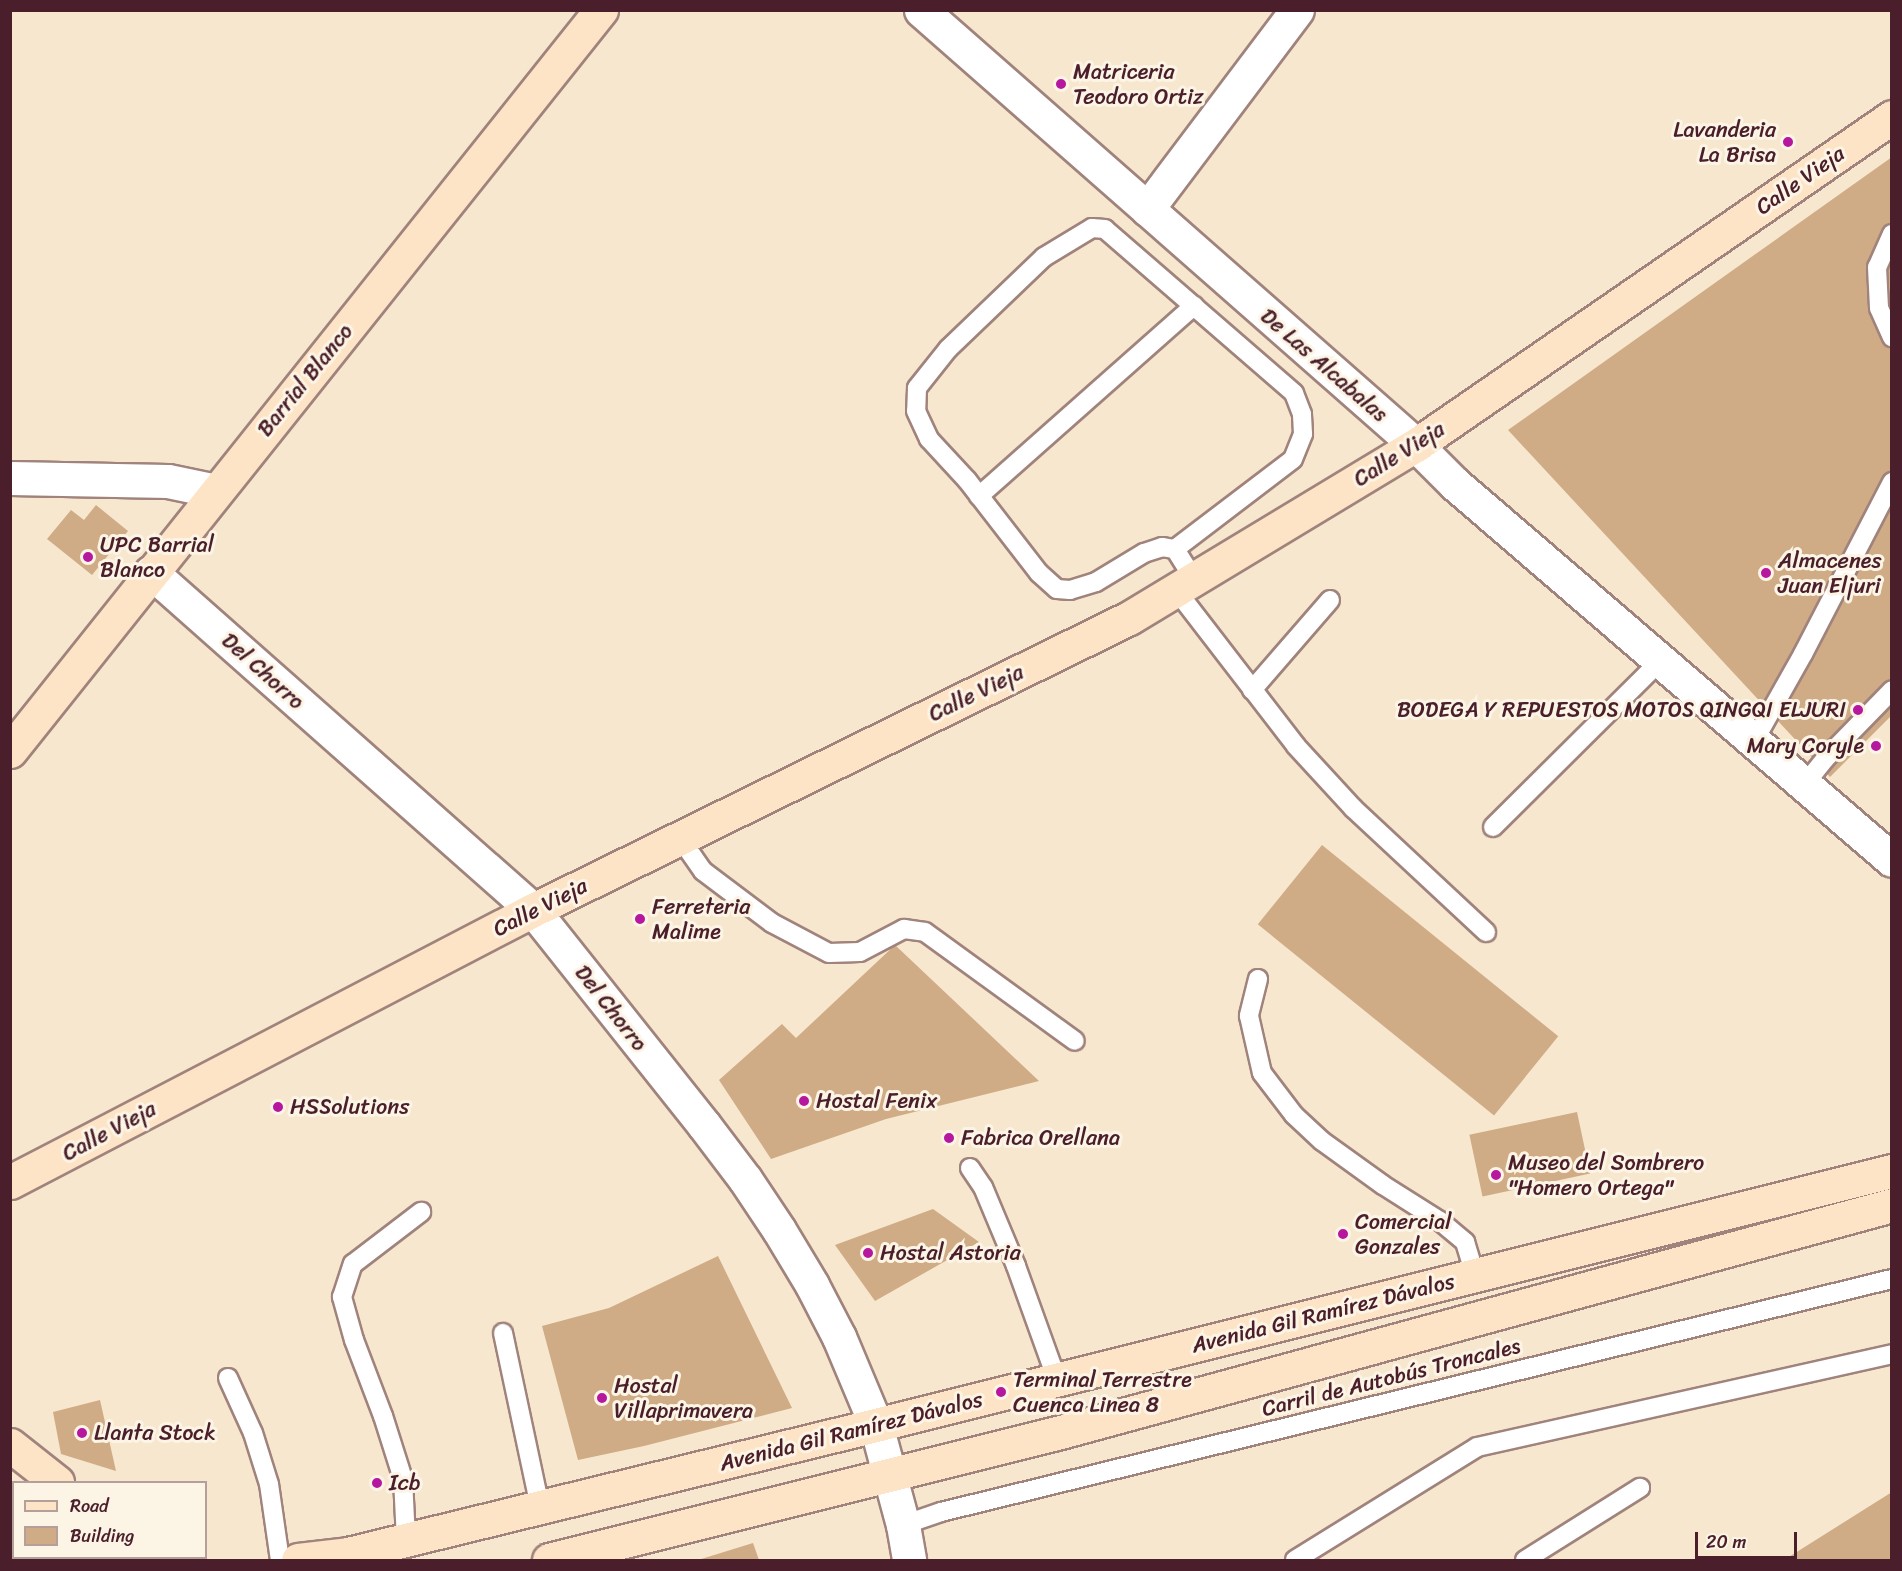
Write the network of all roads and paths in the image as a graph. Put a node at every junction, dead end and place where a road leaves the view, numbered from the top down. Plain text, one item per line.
1 (601, 10) edge
2 (921, 10) edge
3 (1297, 10) edge
4 (1892, 117) edge
5 (1147, 209) junction
6 (1892, 234) edge
7 (1194, 306) junction
8 (1892, 337) edge
9 (1416, 446) junction
10 (10, 478) edge
11 (1892, 482) edge
12 (216, 491) junction
13 (979, 496) junction
14 (1175, 549) junction
15 (151, 572) junction
16 (1185, 584) junction
17 (1330, 600) dead end
18 (1660, 661) junction
19 (1252, 690) junction
20 (1892, 690) edge
21 (1754, 741) junction
22 (10, 751) edge
23 (1804, 785) junction
24 (1493, 827) dead end
25 (680, 838) junction
26 (1892, 860) edge
27 (533, 910) junction
28 (1486, 932) dead end
29 (1258, 979) dead end
30 (1074, 1041) dead end
31 (970, 1168) dead end
32 (1892, 1171) edge
33 (10, 1182) edge
34 (1892, 1205) edge
35 (421, 1212) dead end
36 (1475, 1275) junction
37 (1892, 1279) edge
38 (503, 1333) dead end
39 (1892, 1354) edge
40 (228, 1378) dead end
41 (1057, 1380) junction
42 (876, 1425) junction
43 (10, 1445) edge
44 (891, 1475) junction
45 (56, 1481) edge
46 (1640, 1488) dead end
47 (540, 1507) junction
48 (903, 1525) junction
49 (406, 1540) junction
50 (280, 1560) edge
51 (298, 1560) edge
52 (549, 1560) edge
53 (909, 1560) edge
54 (1295, 1560) edge
55 (1525, 1560) edge

1 - 12 main road, Barrial Blanco
2 - 5 street, De Las Alcabalas
3 - 5 street
4 - 9 main road, Calle Vieja
5 - 9 street, De Las Alcabalas
6 - 8 lane
7 - 13 lane
7 - 13 lane
7 - 14 lane
9 - 16 main road, Calle Vieja
9 - 18 street, De Las Alcabalas
10 - 12 street
11 - 21 lane
12 - 15 main road, Barrial Blanco
13 - 14 lane
14 - 16 lane
15 - 22 main road, Barrial Blanco
15 - 27 street, Del Chorro
16 - 19 lane
16 - 25 main road, Calle Vieja
17 - 19 lane
18 - 21 street, De Las Alcabalas
18 - 24 lane
19 - 28 lane
20 - 23 lane
21 - 23 street, De Las Alcabalas
23 - 26 street, De Las Alcabalas
25 - 27 main road, Calle Vieja
25 - 30 lane
27 - 33 main road, Calle Vieja
27 - 42 street, Del Chorro
29 - 36 lane
31 - 41 lane
32 - 36 main road, Avenida Gil Ramírez Dávalos
34 - 44 main road, Avenida Gil Ramírez Dávalos
35 - 49 lane
36 - 41 main road, Avenida Gil Ramírez Dávalos
37 - 48 lane, Carril de Autobús Troncales
38 - 47 lane
39 - 54 lane
40 - 50 lane
41 - 42 main road, Avenida Gil Ramírez Dávalos
42 - 44 street, Del Chorro
42 - 47 main road, Avenida Gil Ramírez Dávalos
43 - 45 main road
44 - 48 street, Del Chorro
44 - 52 main road, Avenida Gil Ramírez Dávalos
46 - 55 lane
47 - 49 main road, Avenida Gil Ramírez Dávalos
48 - 53 street, Del Chorro
49 - 51 main road, Avenida Gil Ramírez Dávalos

